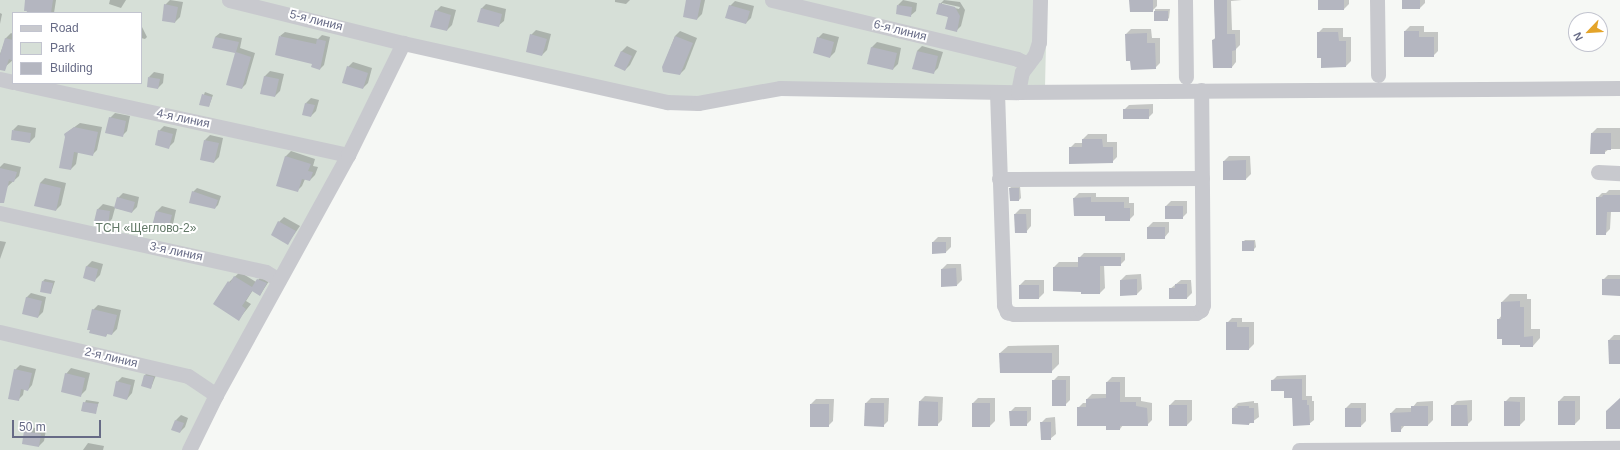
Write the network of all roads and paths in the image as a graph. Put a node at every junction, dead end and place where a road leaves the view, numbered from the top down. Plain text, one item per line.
1 (228, 0) edge
2 (772, 0) edge
3 (1040, 0) edge
4 (1185, 0) edge
5 (1377, 0) edge
6 (403, 43) junction
7 (1028, 64) junction
8 (1378, 75) dead end
9 (1186, 77) dead end
10 (0, 79) edge
11 (12, 82) edge
12 (23, 84) edge
13 (1620, 88) edge
14 (1201, 90) junction
15 (997, 92) junction
16 (1018, 92) junction
17 (348, 155) junction
18 (1598, 172) dead end
19 (1620, 173) edge
20 (1202, 178) junction
21 (999, 179) junction
22 (0, 213) edge
23 (279, 280) junction
24 (0, 332) edge
25 (216, 395) junction
26 (1611, 449) edge
27 (189, 450) edge
28 (1299, 450) edge
29 (1352, 450) edge
30 (1481, 450) edge

1 - 6 street, 5-я линия
2 - 7 street, 6-я линия
3 - 7 street
4 - 9 street
5 - 8 street
6 - 15 street, 5-я линия
6 - 17 street
7 - 16 street
10 - 11 street
12 - 17 street, 4-я линия
13 - 14 street, 5-я линия
14 - 16 street, 5-я линия
14 - 20 street
15 - 16 street, 5-я линия
15 - 21 street
17 - 23 street
18 - 19 street
20 - 21 street
20 - 21 street
22 - 23 street, 3-я линия
23 - 25 street
24 - 25 street, 2-я линия
25 - 27 street
26 - 30 street
28 - 29 street
29 - 30 street

